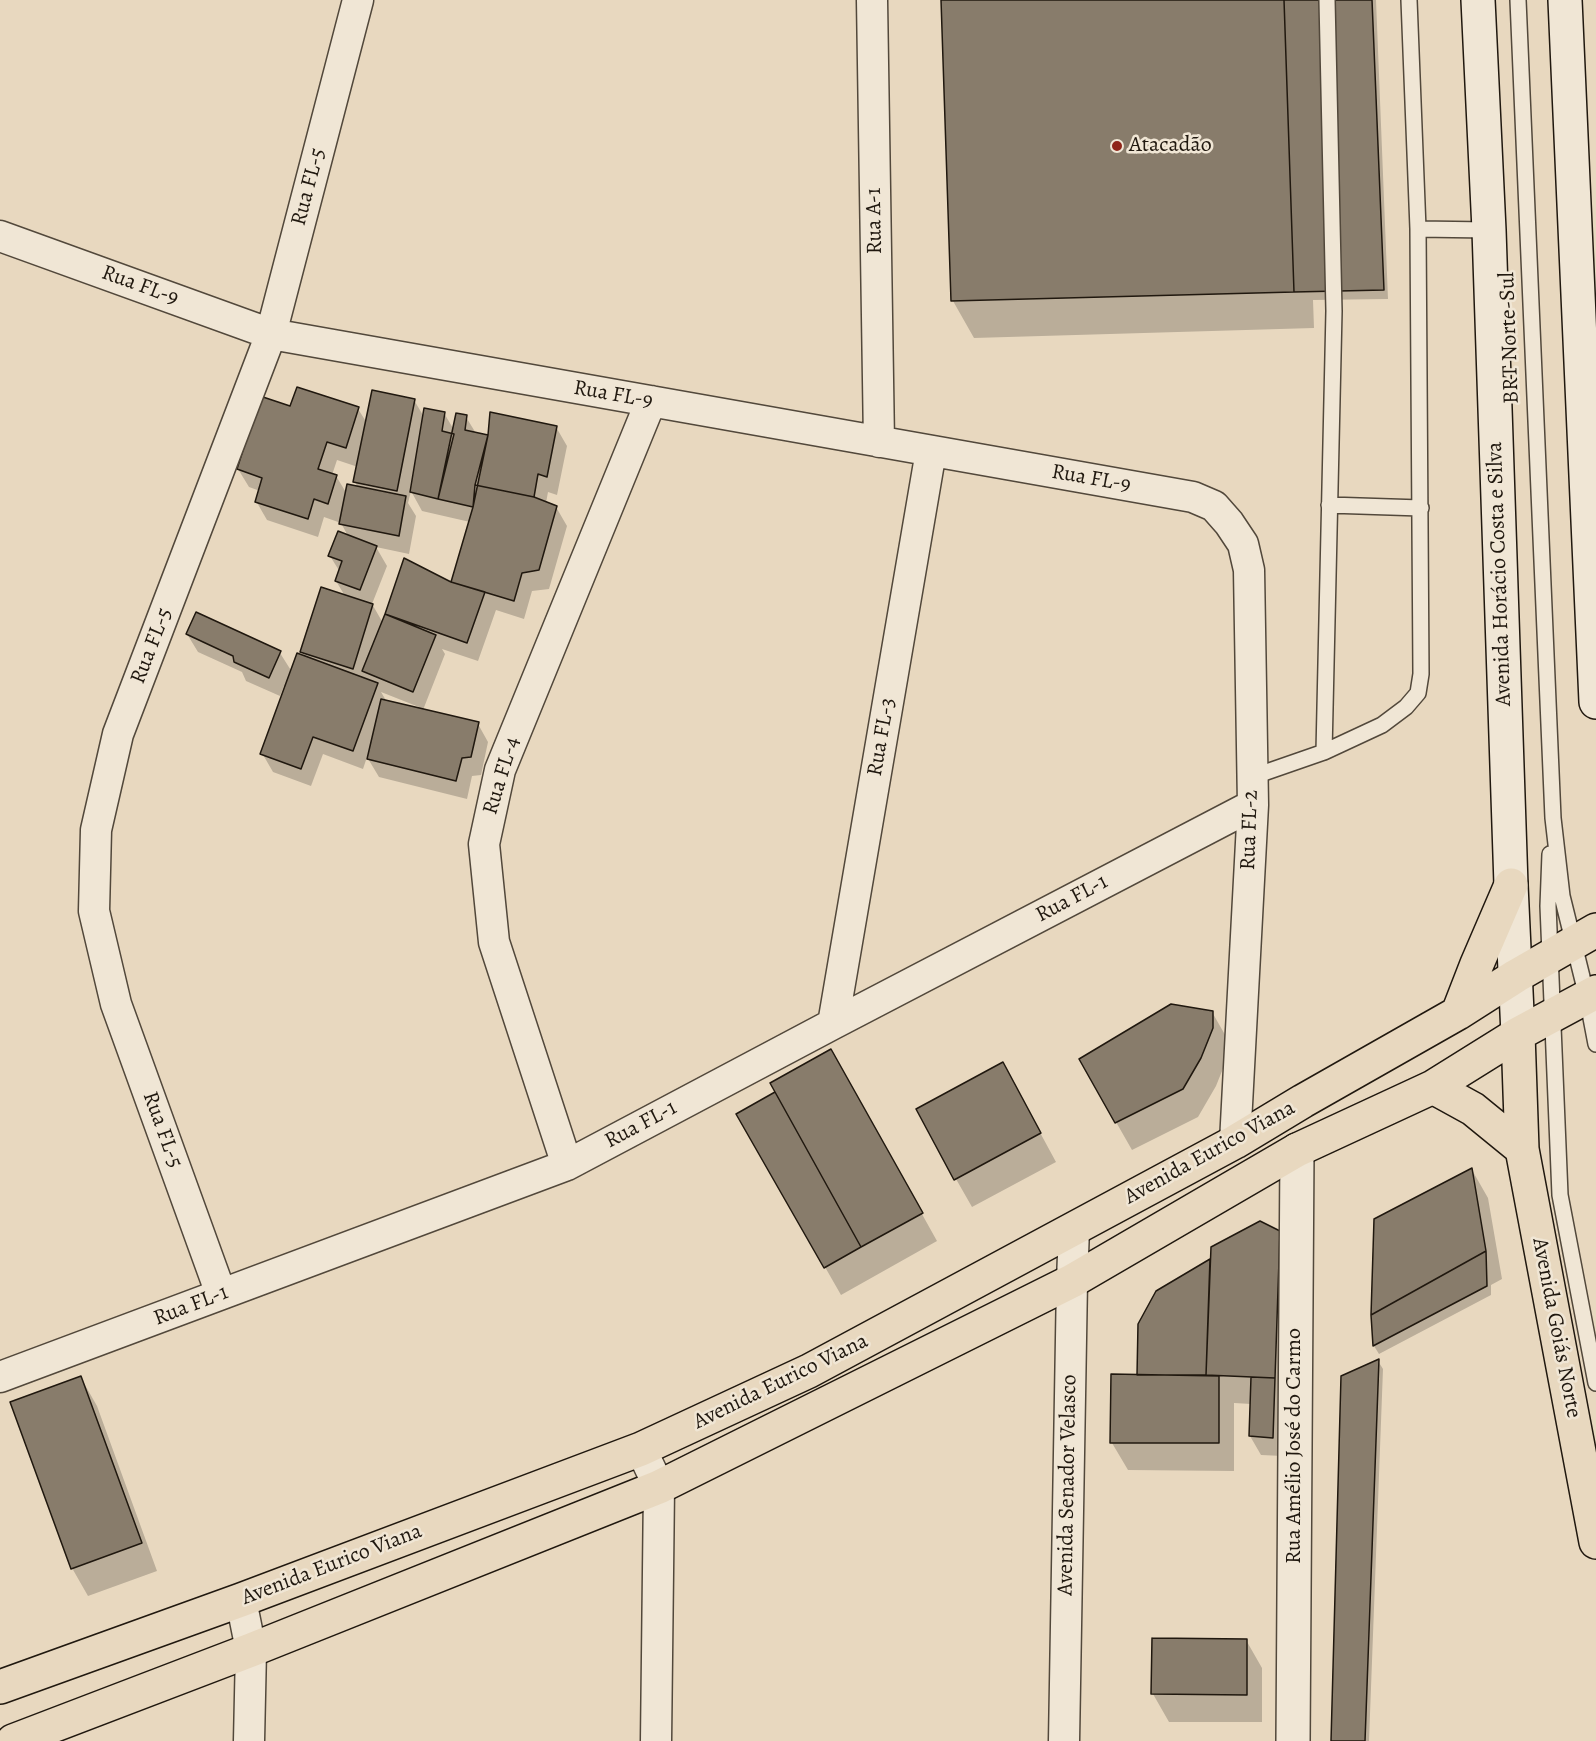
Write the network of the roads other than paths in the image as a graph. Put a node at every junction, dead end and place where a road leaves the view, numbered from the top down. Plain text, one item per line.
1 (358, 0) edge
2 (872, 0) edge
3 (1327, 0) edge
4 (1409, 0) edge
5 (1478, 0) edge
6 (1518, 0) edge
7 (1565, 0) edge
8 (1418, 229) junction
9 (1489, 230) junction
10 (0, 236) edge
11 (271, 334) junction
12 (651, 401) junction
13 (879, 442) junction
14 (931, 451) junction
15 (1329, 505) junction
16 (1420, 508) junction
17 (1229, 523) joint
18 (1596, 702) edge
19 (1324, 752) junction
20 (1252, 791) junction
21 (1553, 818) junction
22 (1511, 885) junction
23 (1573, 943) edge
24 (1516, 976) junction
25 (1592, 994) edge
26 (1458, 1013) junction
27 (1553, 1016) junction
28 (833, 1024) junction
29 (1518, 1034) junction
30 (1596, 1044) edge
31 (1433, 1087) junction
32 (1235, 1142) junction
33 (1522, 1149) junction
34 (1297, 1150) junction
35 (567, 1165) junction
36 (1074, 1228) junction
37 (1071, 1281) junction
38 (221, 1294) junction
39 (0, 1377) edge
40 (1596, 1383) edge
41 (641, 1449) junction
42 (659, 1487) junction
43 (1596, 1542) edge
44 (241, 1600) junction
45 (251, 1650) junction
46 (0, 1687) edge
47 (13, 1741) edge
48 (249, 1741) edge
49 (656, 1741) edge
50 (1064, 1741) edge
51 (1293, 1741) edge

1 - 11 street, Rua FL-5
2 - 13 street, Rua A-1
3 - 15 lane
4 - 8 lane
5 - 9 main road, Avenida Horácio Costa e Silva
6 - 21 lane, BRT Norte-Sul
7 - 18 main road
8 - 9 lane
8 - 16 lane
9 - 22 main road, Avenida Horácio Costa e Silva
10 - 11 street, Rua FL-9
11 - 12 street, Rua FL-9
11 - 38 street, Rua FL-5
12 - 13 street, Rua FL-9
12 - 35 street, Rua FL-4
13 - 14 street, Rua FL-9
14 - 17 street, Rua FL-9
14 - 28 street, Rua FL-3
15 - 16 lane
15 - 19 lane
16 - 19 lane
17 - 20 street, Rua FL-2
19 - 20 lane
20 - 28 street, Rua FL-1
20 - 32 street, Rua FL-2
21 - 23 lane
21 - 23 lane
22 - 24 main road, Avenida Horácio Costa e Silva
22 - 26 main road
23 - 24 main road, Avenida Eurico Viana
23 - 25 lane
23 - 27 lane
24 - 26 main road, Avenida Eurico Viana
24 - 29 main road, Avenida Horácio Costa e Silva
25 - 27 main road, Avenida Eurico Viana
25 - 30 lane
26 - 32 main road, Avenida Eurico Viana
27 - 29 main road, Avenida Eurico Viana
27 - 40 lane
28 - 35 street, Rua FL-1
29 - 31 main road, Avenida Eurico Viana
29 - 33 main road, Avenida Horácio Costa e Silva
31 - 33 main road
31 - 34 main road, Avenida Eurico Viana
32 - 36 main road, Avenida Eurico Viana
33 - 43 main road, Avenida Goiás Norte
34 - 37 main road, Avenida Eurico Viana
34 - 51 main road, Rua Amélio José do Carmo
35 - 38 street, Rua FL-1
36 - 37 street, Avenida Senador Velasco
36 - 41 main road, Avenida Eurico Viana
37 - 42 main road, Avenida Eurico Viana
37 - 50 street, Avenida Senador Velasco
38 - 39 street, Rua FL-1
41 - 42 street
41 - 44 main road, Avenida Eurico Viana
42 - 45 main road, Avenida Eurico Viana
42 - 49 street
44 - 45 street
44 - 46 main road, Avenida Eurico Viana
45 - 47 main road, Avenida Eurico Viana
45 - 48 street

